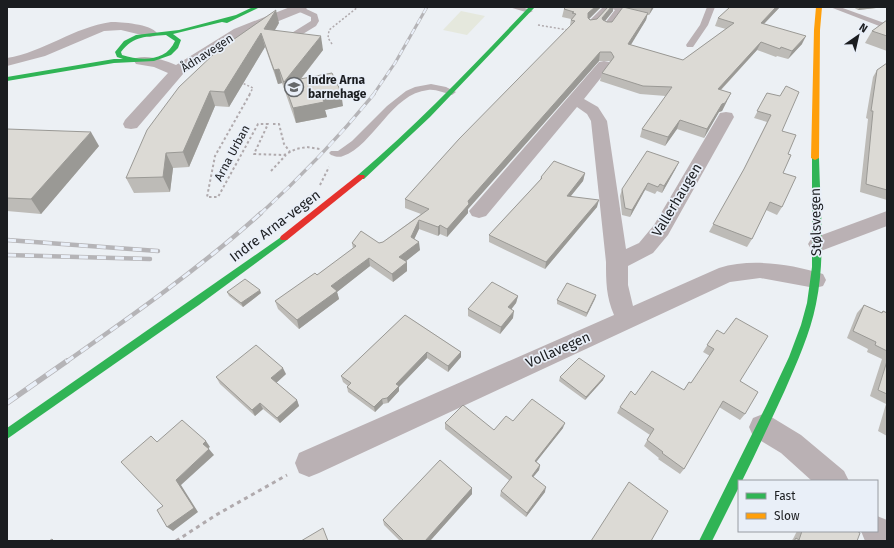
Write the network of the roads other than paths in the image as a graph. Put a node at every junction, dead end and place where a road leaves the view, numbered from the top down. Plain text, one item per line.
1 (257, 7) edge
2 (513, 7) edge
3 (607, 7) edge
4 (711, 7) edge
5 (818, 7) edge
6 (834, 7) edge
7 (299, 8) edge
8 (616, 8) edge
9 (531, 9) edge
10 (238, 16) junction
11 (639, 16) edge
12 (592, 24) edge
13 (606, 27) edge
14 (887, 27) edge
15 (102, 28) junction
16 (150, 34) junction
17 (168, 34) junction
18 (285, 41) edge
19 (181, 44) junction
20 (122, 45) junction
21 (690, 45) dead end
22 (136, 61) junction
23 (7, 62) edge
24 (604, 65) edge
25 (184, 67) junction
26 (21, 77) junction
27 (7, 80) edge
28 (452, 92) junction
29 (574, 101) junction
30 (724, 120) dead end
31 (131, 124) dead end
32 (337, 154) road end
33 (479, 210) dead end
34 (887, 218) edge
35 (818, 244) junction
36 (617, 262) junction
37 (815, 280) junction
38 (627, 318) junction
39 (763, 427) junction
40 (7, 434) edge
41 (309, 463) road end
42 (833, 480) edge
43 (877, 532) edge
44 (706, 541) edge
45 (882, 541) edge

1 - 10 main road
2 - 9 lane
3 - 12 lane
4 - 21 lane
5 - 35 main road, Stølsvegen
6 - 14 lane
7 - 18 lane
7 - 25 street, Ådnavegen
8 - 11 lane
8 - 13 lane
9 - 28 main road, Indre Arna-vegen
10 - 17 main road
10 - 19 main road
15 - 16 street
15 - 20 street
15 - 23 street
16 - 17 main road
16 - 20 main road
17 - 19 main road
19 - 22 main road
19 - 25 street
20 - 22 main road
20 - 26 main road
22 - 25 street
22 - 26 main road
24 - 29 street
25 - 31 street, Ådnavegen
26 - 27 main road
28 - 32 lane
28 - 40 main road, Indre Arna-vegen
29 - 33 street
29 - 36 street
30 - 36 street, Vallerhaugen
34 - 35 street
35 - 37 main road, Stølsvegen
36 - 38 street
37 - 38 street, Vollavegen
37 - 39 main road, Stølsvegen
38 - 41 street, Vollavegen
39 - 42 street
39 - 44 main road, Stølsvegen
43 - 45 street

